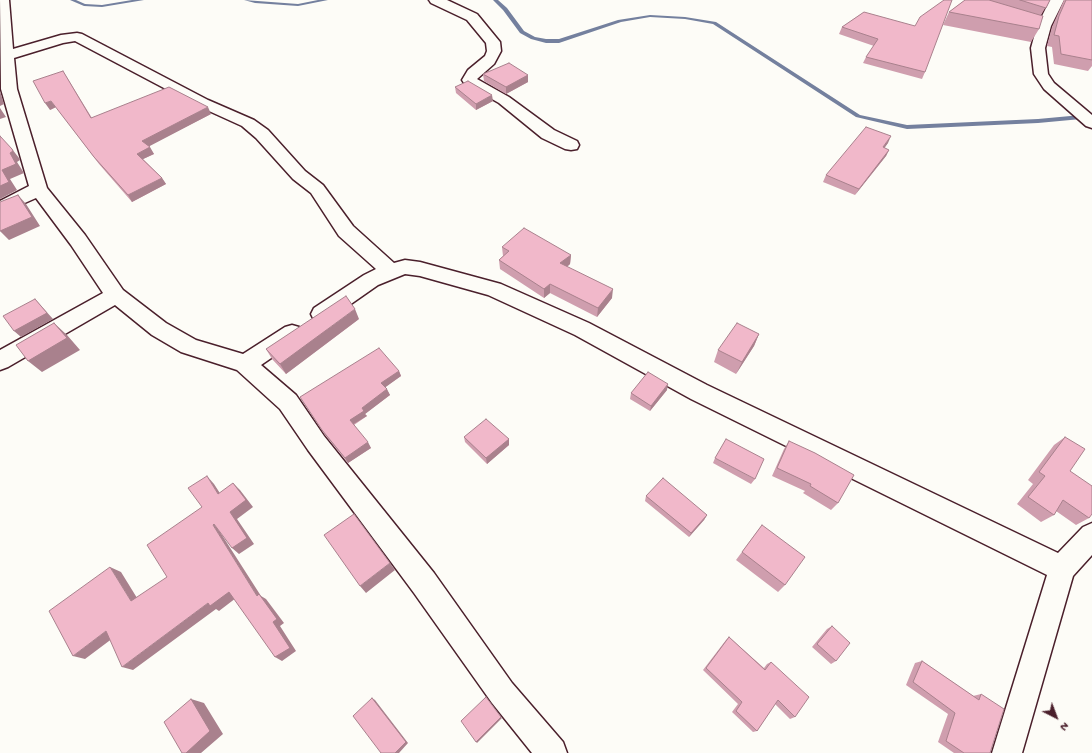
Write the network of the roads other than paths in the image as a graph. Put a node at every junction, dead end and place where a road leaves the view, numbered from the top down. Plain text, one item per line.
1 (2, 0) edge
2 (436, 0) edge
3 (1057, 0) edge
4 (6, 56) junction
5 (4, 90) edge
6 (1092, 123) edge
7 (571, 145) dead end
8 (39, 189) junction
9 (0, 208) edge
10 (390, 271) junction
11 (116, 295) junction
12 (0, 361) edge
13 (245, 364) junction
14 (1092, 536) edge
15 (1062, 569) junction
16 (552, 753) edge
17 (1007, 753) edge

1 - 4 street
2 - 7 street
3 - 6 street
4 - 5 street
4 - 10 street
5 - 8 street
8 - 9 street
8 - 11 street
10 - 13 street
10 - 15 street
11 - 12 street
11 - 13 street
13 - 16 street
14 - 15 street
15 - 17 street

